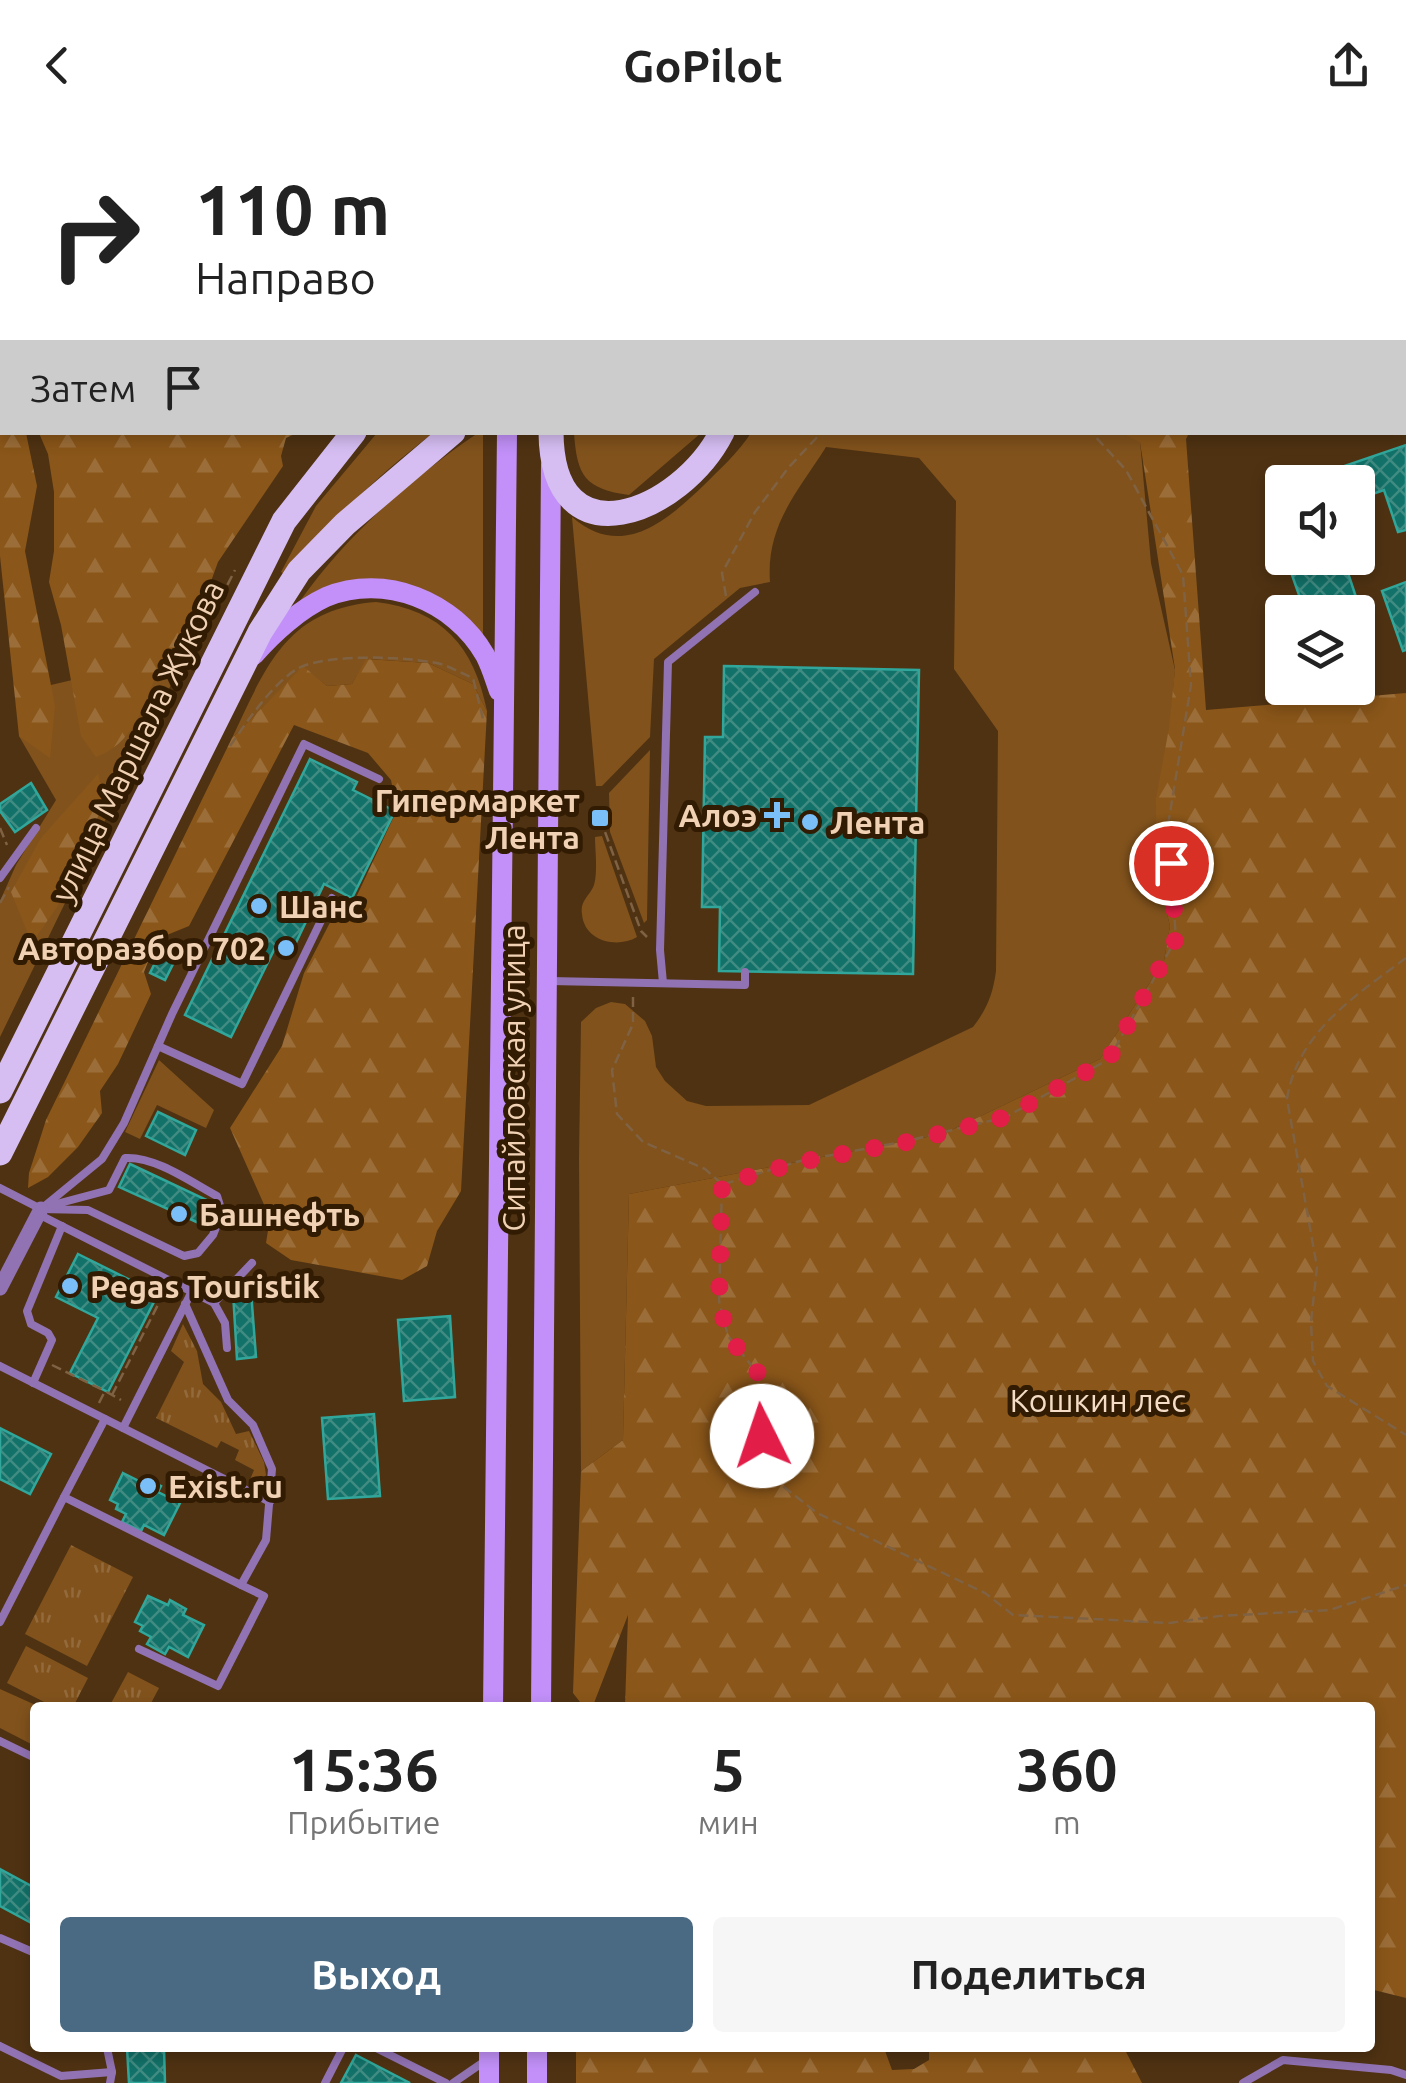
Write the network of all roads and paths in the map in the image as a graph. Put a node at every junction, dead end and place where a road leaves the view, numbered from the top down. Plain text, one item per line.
1 (351, 435) edge
2 (449, 435) edge
3 (720, 435) edge
4 (819, 435) edge
5 (1094, 435) edge
6 (551, 441) edge
7 (507, 442) edge
8 (755, 592) dead end
9 (729, 612) junction
10 (240, 671) junction
11 (504, 702) junction
12 (484, 723) dead end
13 (230, 746) dead end
14 (378, 779) dead end
15 (600, 818) dead end
16 (36, 828) dead end
17 (0, 878) edge
18 (332, 898) dead end
19 (660, 950) junction
20 (1406, 958) edge
21 (745, 972) dead end
22 (545, 981) junction
23 (634, 983) junction
24 (662, 983) junction
25 (158, 1046) junction
26 (0, 1091) edge
27 (0, 1153) edge
28 (722, 1184) junction
29 (0, 1188) edge
30 (39, 1211) junction
31 (62, 1226) junction
32 (252, 1263) dead end
33 (0, 1288) edge
34 (166, 1288) dead end
35 (192, 1291) junction
36 (186, 1304) junction
37 (214, 1304) junction
38 (227, 1348) dead end
39 (44, 1361) junction
40 (0, 1366) edge
41 (33, 1383) junction
42 (104, 1391) junction
43 (112, 1396) junction
44 (134, 1406) junction
45 (94, 1413) junction
46 (106, 1419) junction
47 (123, 1428) junction
48 (1406, 1435) edge
49 (64, 1498) junction
50 (270, 1502) junction
51 (242, 1585) junction
52 (1406, 1585) edge
53 (0, 1622) edge
54 (140, 1649) dead end
55 (493, 1702) edge
56 (541, 1702) edge
57 (0, 1741) edge
58 (30, 1756) edge
59 (0, 1938) edge
60 (30, 1951) edge
61 (0, 2046) edge
62 (108, 2052) edge
63 (341, 2052) edge
64 (384, 2052) edge
65 (537, 2052) edge
66 (489, 2053) edge
67 (112, 2072) junction
68 (1406, 2076) edge
69 (110, 2083) edge
70 (325, 2083) edge
71 (450, 2083) edge
72 (489, 2083) edge
73 (537, 2083) edge
74 (1244, 2083) edge

1 - 26 main road, улица Маршала Жукова
2 - 10 main road, улица Маршала Жукова
3 - 6 main road
4 - 9 path
5 - 28 path
6 - 22 main road, Сипайловская улица
7 - 11 main road, Сипайловская улица
8 - 9 lane
9 - 19 lane
10 - 11 main road
10 - 27 main road, улица Маршала Жукова
11 - 55 main road, Сипайловская улица
12 - 13 path
14 - 25 lane
15 - 19 path
16 - 17 lane
18 - 25 lane
19 - 24 lane
20 - 48 path
21 - 24 lane
22 - 23 lane
22 - 56 main road, Сипайловская улица
23 - 24 lane
23 - 28 path
25 - 30 lane
28 - 52 path
29 - 30 lane
30 - 30 lane
30 - 31 lane
30 - 33 street
31 - 35 lane
31 - 39 lane
32 - 37 lane
34 - 43 path
35 - 36 lane
35 - 37 lane
36 - 44 lane
36 - 50 lane
37 - 38 lane
39 - 41 lane
39 - 42 path
40 - 41 lane
41 - 45 lane
42 - 43 path
42 - 45 path
43 - 44 path
44 - 47 lane
45 - 46 lane
46 - 47 lane
46 - 49 lane
47 - 50 lane
49 - 51 lane
49 - 53 lane
50 - 51 lane
51 - 54 lane
57 - 58 lane
59 - 60 lane
61 - 67 lane
62 - 67 lane
63 - 70 lane
64 - 71 lane
65 - 73 main road
66 - 71 lane
66 - 72 main road
67 - 69 lane
68 - 74 lane

